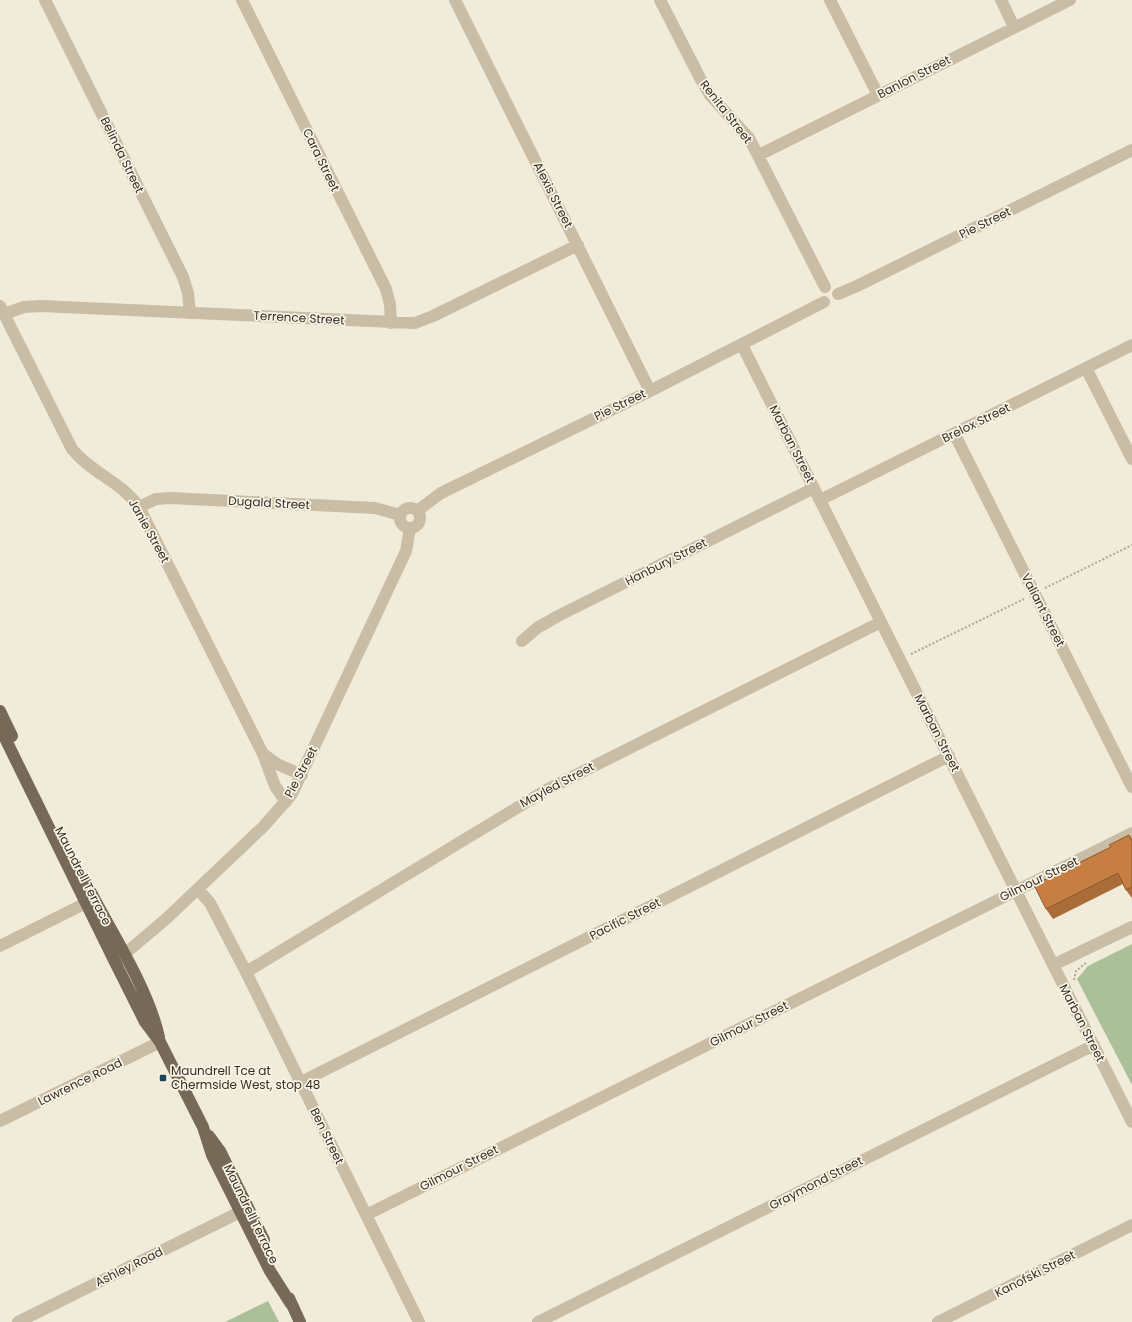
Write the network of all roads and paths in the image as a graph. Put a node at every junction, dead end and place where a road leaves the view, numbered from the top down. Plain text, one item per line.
1 (45, 0) edge
2 (242, 0) edge
3 (455, 0) edge
4 (660, 0) edge
5 (830, 0) edge
6 (1001, 0) edge
7 (1070, 0) edge
8 (1014, 27) junction
9 (878, 95) junction
10 (1132, 150) edge
11 (759, 155) junction
12 (578, 245) junction
13 (826, 288) junction
14 (838, 294) junction
15 (824, 302) junction
16 (2, 310) edge
17 (190, 313) junction
18 (391, 323) junction
19 (742, 345) junction
20 (1132, 345) edge
21 (1086, 368) junction
22 (650, 391) junction
23 (954, 433) junction
24 (1132, 459) edge
25 (814, 488) junction
26 (820, 500) junction
27 (139, 507) junction
28 (417, 511) junction
29 (400, 515) junction
30 (410, 528) junction
31 (1132, 545) edge
32 (1041, 590) dead end
33 (1028, 596) dead end
34 (881, 622) junction
35 (522, 641) dead end
36 (900, 659) junction
37 (0, 711) edge
38 (0, 728) edge
39 (263, 754) junction
40 (949, 756) junction
41 (302, 776) junction
42 (1132, 787) edge
43 (286, 802) junction
44 (1132, 833) edge
45 (198, 889) junction
46 (1016, 891) junction
47 (86, 903) junction
48 (1132, 927) edge
49 (0, 946) edge
50 (119, 959) junction
51 (1087, 963) dead end
52 (1053, 965) junction
53 (1073, 968) dead end
54 (246, 972) junction
55 (1076, 972) junction
56 (1077, 986) dead end
57 (160, 1042) junction
58 (1094, 1045) junction
59 (301, 1082) junction
60 (0, 1122) edge
61 (1132, 1122) edge
62 (203, 1127) junction
63 (240, 1212) junction
64 (366, 1215) junction
65 (1132, 1225) edge
66 (291, 1304) junction
67 (18, 1322) edge
68 (300, 1322) edge
69 (420, 1322) edge
70 (538, 1322) edge
71 (938, 1322) edge

1 - 17 street, Belinda Street
2 - 18 street, Cara Street
3 - 12 street, Alexis Street
4 - 11 street, Renita Street
5 - 9 street
6 - 8 street
7 - 8 street, Banlon Street
8 - 9 street, Banlon Street
9 - 11 street, Banlon Street
10 - 14 street, Pie Street
11 - 13 street, Renita Street
12 - 18 street, Terrence Street
12 - 22 street, Alexis Street
13 - 14 street
13 - 15 street
14 - 15 street
15 - 19 street, Pie Street
16 - 17 street, Terrence Street
16 - 27 street, Janie Street
17 - 18 street, Terrence Street
19 - 22 street, Pie Street
19 - 25 street, Marban Street
20 - 21 street, Brelox Street
21 - 23 street, Brelox Street
21 - 24 street
22 - 28 street, Pie Street
23 - 26 street, Brelox Street
23 - 42 street, Valiant Street
25 - 26 street, Marban Street
25 - 35 street, Hanbury Street
26 - 34 street, Marban Street
27 - 29 street, Dugald Street
27 - 39 street, Janie Street
28 - 29 street
28 - 30 street
29 - 30 street
30 - 41 street, Pie Street
31 - 32 path
33 - 36 path
34 - 36 street, Marban Street
34 - 54 street, Mayled Street
36 - 40 street, Marban Street
37 - 50 main road, Maundrell Terrace
38 - 47 main road, Maundrell Terrace
39 - 41 street, Janie Street
39 - 43 street, Janie Street
40 - 46 street, Marban Street
40 - 59 street, Pacific Street
41 - 43 street, Pie Street
43 - 45 street, Pie Street
44 - 46 street, Gilmour Street
45 - 50 street, Pie Street
45 - 54 street, Ben Street
46 - 52 street, Marban Street
46 - 64 street, Gilmour Street
47 - 49 street
47 - 50 main road, Maundrell Terrace
48 - 52 street
50 - 57 main road, Maundrell Terrace
51 - 55 path
52 - 58 street, Marban Street
53 - 55 path
54 - 59 street, Ben Street
55 - 56 path
57 - 60 street, Lawrence Road
57 - 62 main road, Maundrell Terrace
58 - 61 street, Marban Street
58 - 70 street, Graymond Street
59 - 64 street, Ben Street
62 - 63 main road, Maundrell Terrace
62 - 66 main road, Maundrell Terrace
63 - 66 main road, Maundrell Terrace
63 - 67 street, Ashley Road
64 - 69 street, Ben Street
65 - 71 street, Kanofski Street
66 - 68 main road, Maundrell Terrace

